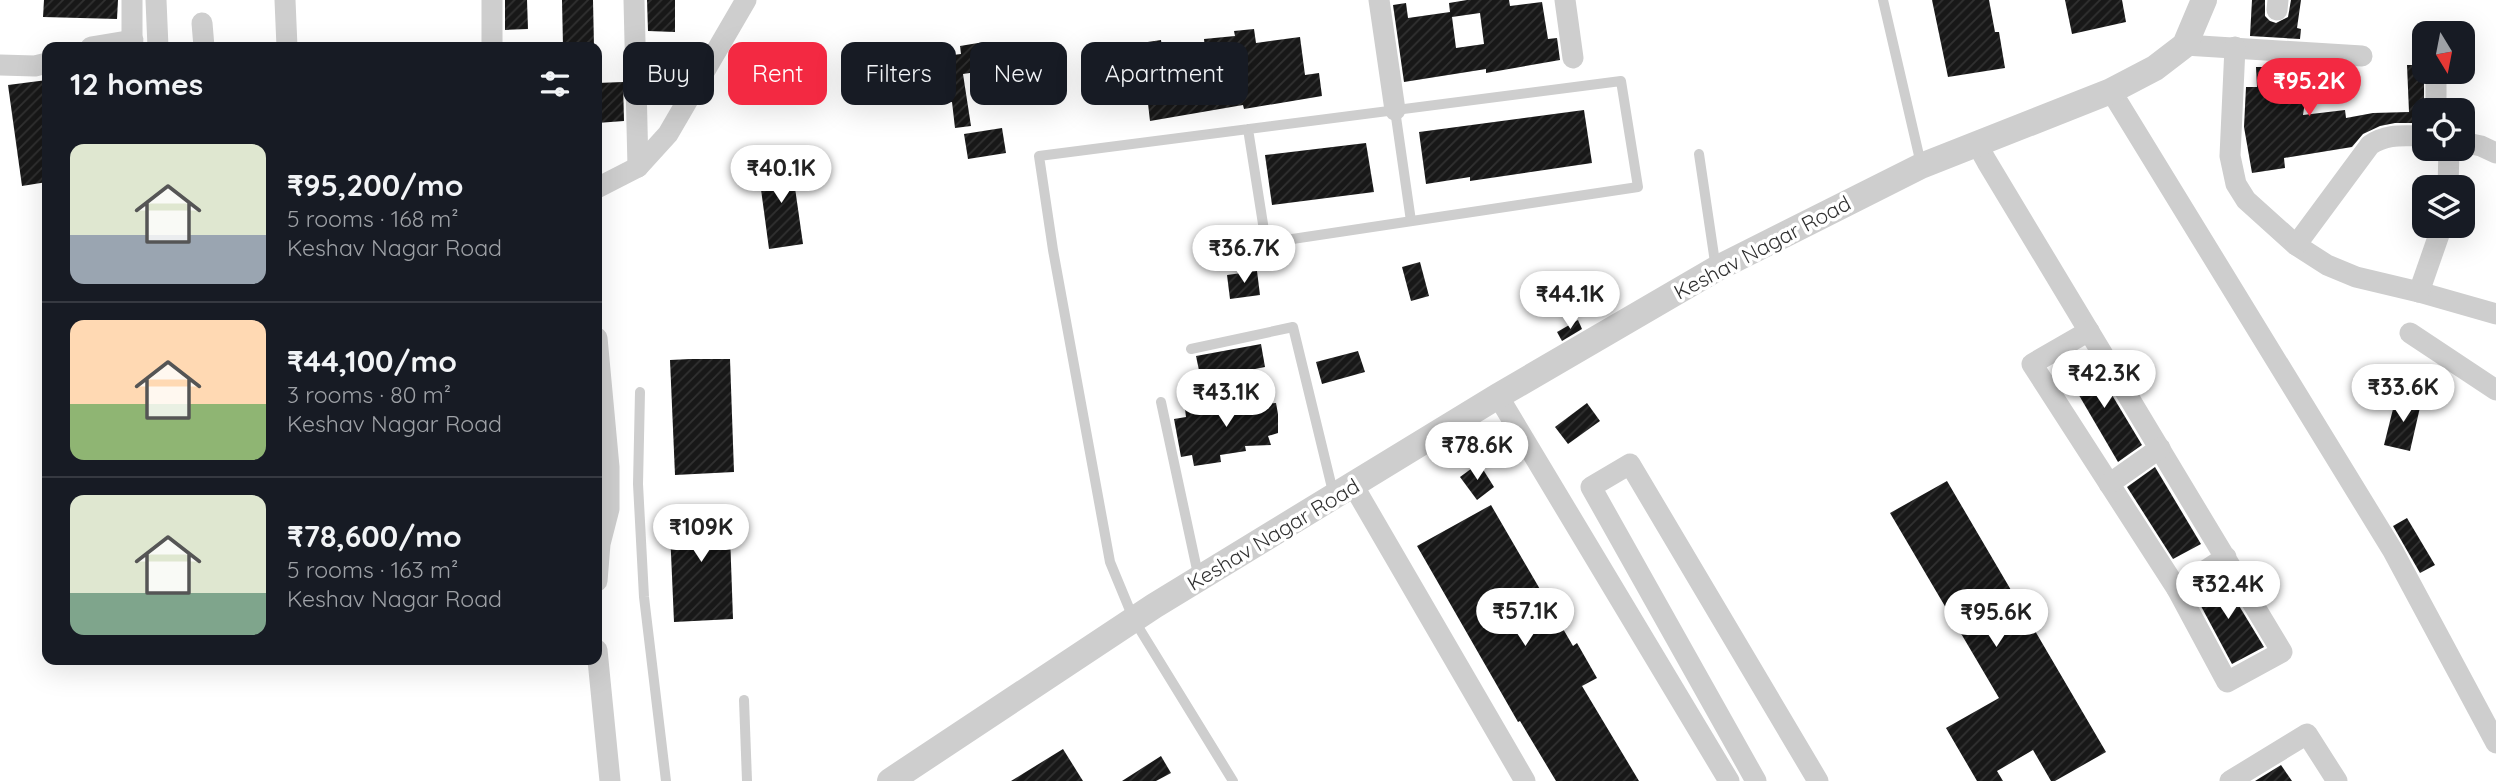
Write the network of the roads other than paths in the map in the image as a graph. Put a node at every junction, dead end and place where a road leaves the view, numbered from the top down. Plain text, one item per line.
1 (132, 0) edge
2 (156, 0) edge
3 (285, 0) edge
4 (492, 0) edge
5 (634, 0) edge
6 (746, 0) edge
7 (1379, 0) edge
8 (1565, 0) edge
9 (1883, 0) edge
10 (2204, 0) edge
11 (202, 23) dead end
12 (133, 42) edge
13 (158, 42) edge
14 (204, 42) edge
15 (287, 42) edge
16 (492, 42) edge
17 (2185, 44) junction
18 (2235, 47) junction
19 (2362, 56) dead end
20 (1573, 58) dead end
21 (42, 64) edge
22 (0, 65) edge
23 (2111, 91) junction
24 (1395, 110) junction
25 (1248, 129) junction
26 (2412, 136) edge
27 (1978, 144) junction
28 (2475, 145) edge
29 (2496, 153) edge
30 (1699, 154) dead end
31 (1921, 166) junction
32 (638, 167) junction
33 (602, 185) edge
34 (1411, 221) junction
35 (2438, 238) edge
36 (2296, 245) junction
37 (1716, 269) junction
38 (2418, 292) junction
39 (2496, 314) edge
40 (2089, 331) junction
41 (2410, 333) dead end
42 (1191, 349) dead end
43 (2496, 390) edge
44 (640, 391) dead end
45 (602, 392) edge
46 (1499, 396) junction
47 (1161, 402) dead end
48 (2160, 448) junction
49 (2109, 484) junction
50 (1344, 490) junction
51 (602, 536) edge
52 (2226, 557) junction
53 (1199, 579) junction
54 (2177, 589) junction
55 (1134, 620) junction
56 (599, 665) edge
57 (1701, 682) junction
58 (1678, 696) junction
59 (744, 700) dead end
60 (2496, 743) edge
61 (611, 781) edge
62 (666, 781) edge
63 (747, 781) edge
64 (892, 781) edge
65 (1233, 781) edge
66 (1525, 781) edge
67 (1729, 781) edge
68 (1756, 781) edge
69 (1818, 781) edge
70 (2230, 781) edge
71 (2337, 781) edge

1 - 12 street
2 - 13 street
3 - 15 street
4 - 16 street
5 - 32 street
6 - 32 street
7 - 24 street
8 - 20 street
9 - 31 lane
10 - 17 street, Keshav Nagar Road
11 - 14 street
17 - 18 street
17 - 23 street, Keshav Nagar Road
18 - 19 street
18 - 36 street
21 - 22 street
23 - 27 street, Keshav Nagar Road
23 - 60 street
24 - 25 lane
24 - 34 lane
24 - 34 lane
25 - 34 lane
25 - 55 lane
26 - 36 street
27 - 31 street, Keshav Nagar Road
27 - 40 street
28 - 29 street
30 - 37 lane
31 - 37 street, Keshav Nagar Road
32 - 33 street
35 - 38 street
36 - 38 street
37 - 46 street, Keshav Nagar Road
38 - 39 street
40 - 48 street
40 - 49 street
41 - 43 street
42 - 50 lane
44 - 62 lane
45 - 51 street
46 - 50 street, Keshav Nagar Road
46 - 58 street
47 - 53 lane
48 - 49 street
48 - 52 street
49 - 54 street
50 - 53 street, Keshav Nagar Road
50 - 66 street
52 - 54 street
52 - 54 street
53 - 55 street, Keshav Nagar Road
55 - 64 street, Keshav Nagar Road
55 - 65 lane
56 - 61 street
57 - 58 street
57 - 68 street
57 - 69 street
58 - 67 street
59 - 63 lane
70 - 71 street

